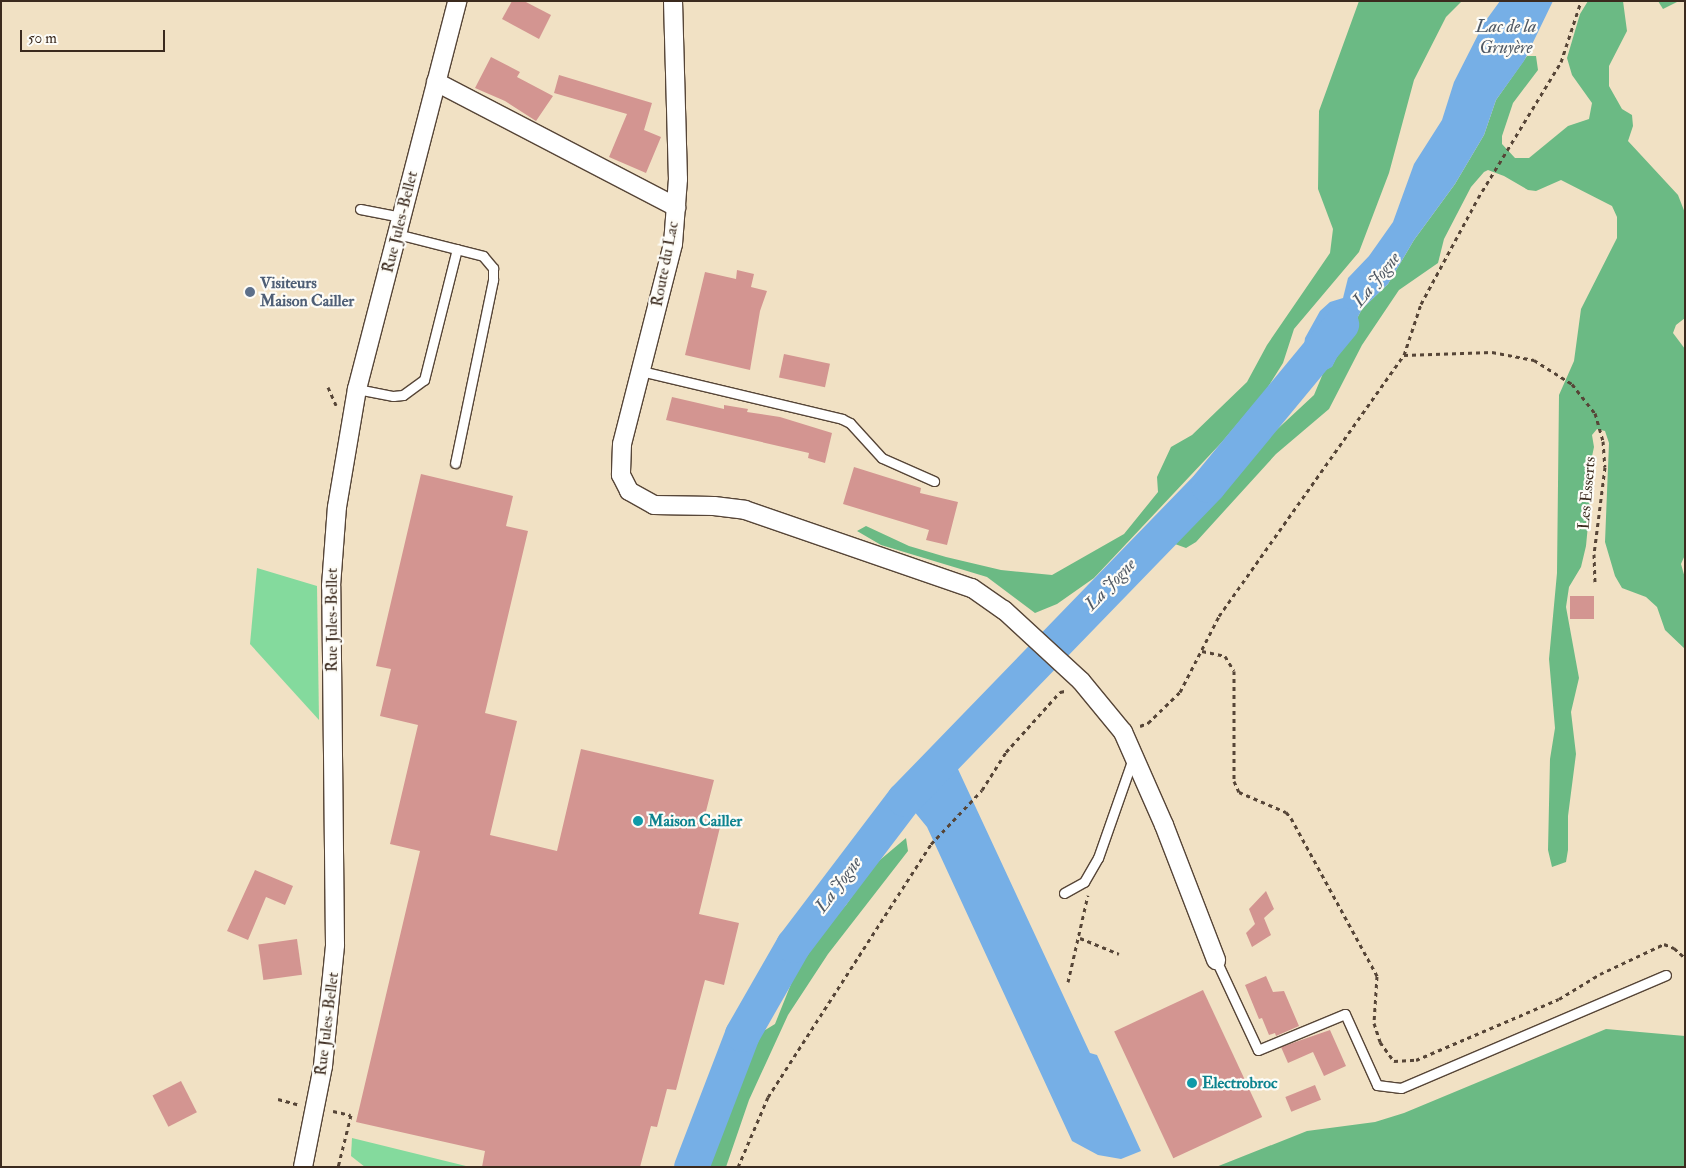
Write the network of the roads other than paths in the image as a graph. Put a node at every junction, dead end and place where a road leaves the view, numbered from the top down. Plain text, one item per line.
1 (457, 1) edge
2 (673, 1) edge
3 (436, 82) junction
4 (676, 207) junction
5 (360, 209) dead end
6 (401, 216) junction
7 (397, 234) junction
8 (457, 249) junction
9 (641, 371) junction
10 (357, 389) junction
11 (455, 462) dead end
12 (934, 481) dead end
13 (1133, 758) junction
14 (1064, 893) dead end
15 (1216, 960) joint
16 (1666, 974) dead end
17 (304, 1167) edge

1 - 3 street, Rue Jules-Bellet
2 - 4 street, Route du Lac
3 - 4 street
3 - 6 street, Rue Jules-Bellet
4 - 9 street, Route du Lac
5 - 6 lane
6 - 7 street, Rue Jules-Bellet
7 - 8 lane
7 - 10 street, Rue Jules-Bellet
8 - 10 lane
8 - 11 lane
9 - 12 lane
9 - 13 street, Route du Lac
10 - 17 street, Rue Jules-Bellet
13 - 14 lane
13 - 15 street
15 - 16 lane

